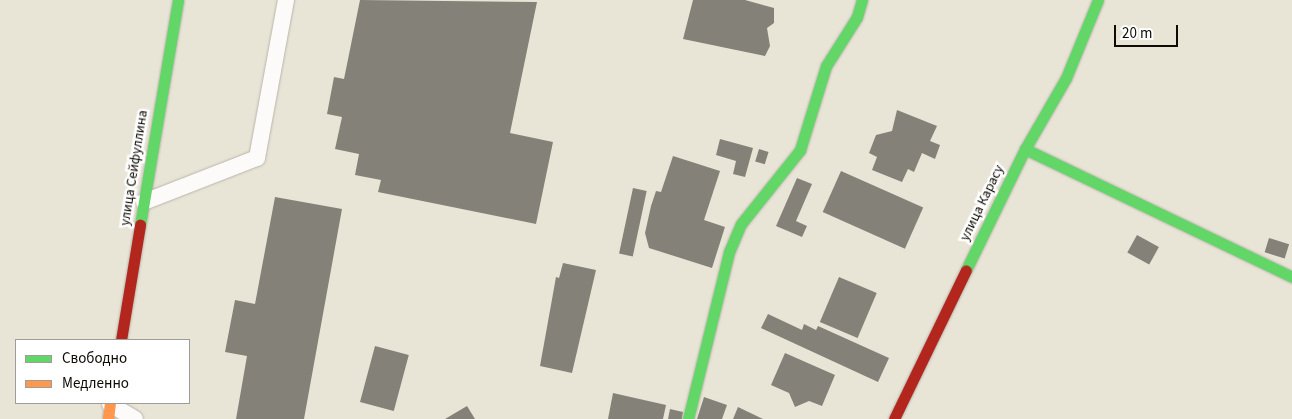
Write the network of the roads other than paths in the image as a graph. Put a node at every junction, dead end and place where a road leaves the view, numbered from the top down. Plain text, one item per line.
1 (178, 0) edge
2 (286, 0) edge
3 (862, 0) edge
4 (1098, 0) edge
5 (1025, 149) junction
6 (144, 202) junction
7 (1292, 277) edge
8 (121, 339) edge
9 (109, 409) edge
10 (135, 419) edge
11 (688, 419) edge
12 (894, 419) edge

1 - 6 street, улица Сейфуллина
2 - 6 street
3 - 11 street
4 - 5 street, улица Карасу
5 - 7 street
5 - 12 street, улица Карасу
6 - 8 street, улица Сейфуллина
9 - 10 street

